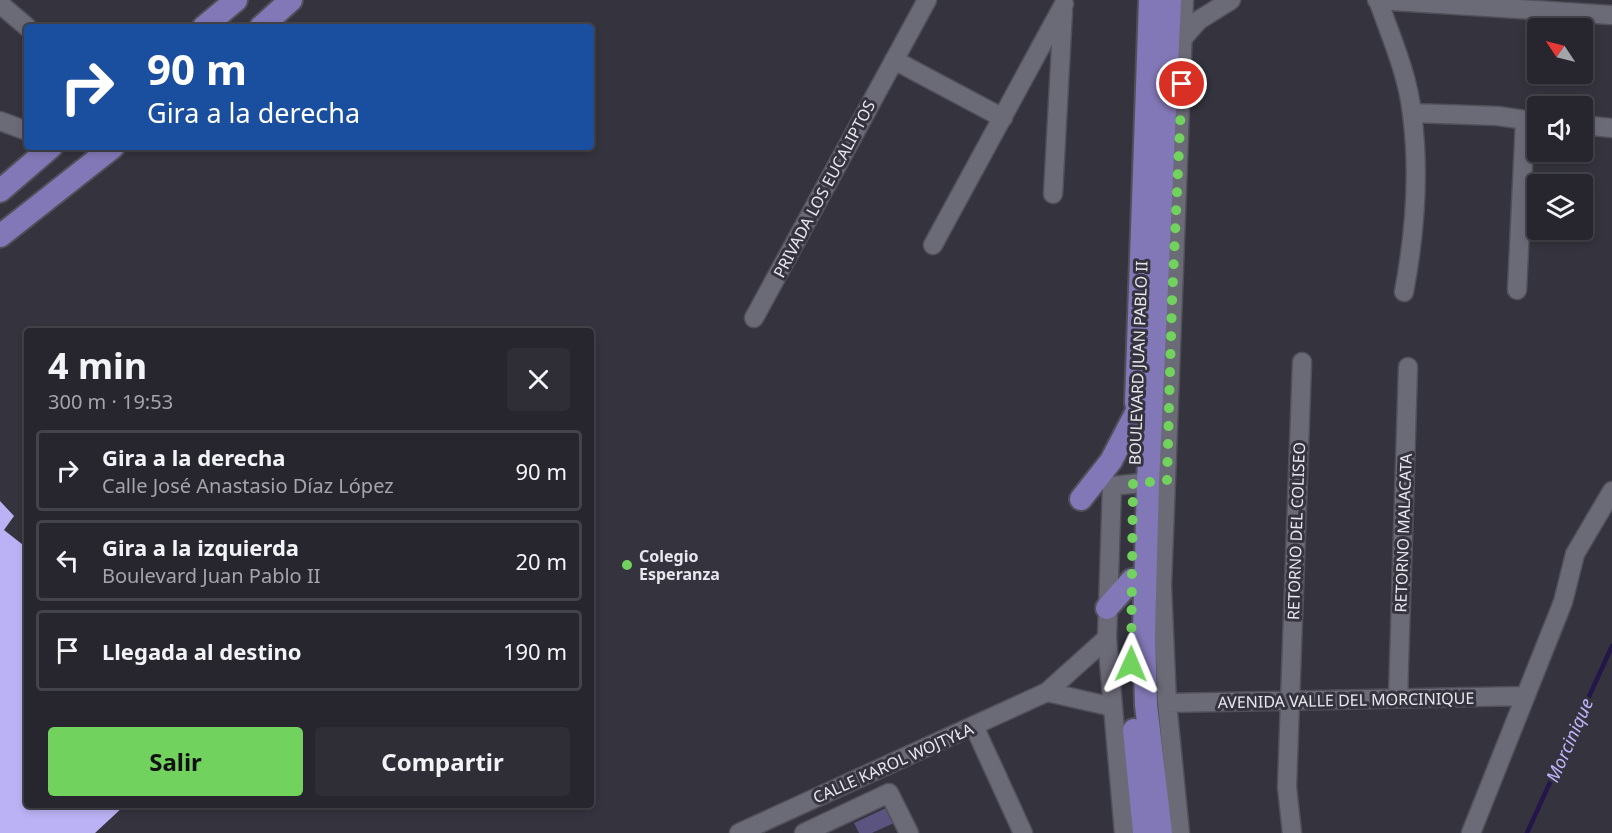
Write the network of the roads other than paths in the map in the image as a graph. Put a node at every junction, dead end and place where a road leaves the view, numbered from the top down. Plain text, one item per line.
1 (236, 0) edge
2 (291, 0) edge
3 (927, 0) edge
4 (1150, 0) edge
5 (1170, 0) edge
6 (1184, 0) edge
7 (1231, 0) edge
8 (1377, 0) edge
9 (1064, 2) edge
10 (0, 4) edge
11 (1612, 15) edge
12 (24, 24) edge
13 (208, 24) edge
14 (264, 24) edge
15 (1184, 37) junction
16 (894, 60) junction
17 (1412, 112) junction
18 (1003, 118) junction
19 (1527, 120) edge
20 (0, 121) edge
21 (1593, 126) edge
22 (1612, 128) edge
23 (24, 130) edge
24 (48, 150) edge
25 (109, 150) edge
26 (1527, 160) edge
27 (0, 191) edge
28 (1053, 194) dead end
29 (0, 236) edge
30 (933, 245) dead end
31 (1158, 275) junction
32 (1517, 290) dead end
33 (1404, 292) dead end
34 (1172, 301) junction
35 (754, 318) dead end
36 (1302, 362) dead end
37 (1408, 367) dead end
38 (1136, 413) junction
39 (1140, 483) junction
40 (1612, 490) edge
41 (1081, 499) dead end
42 (1132, 580) junction
43 (1107, 608) junction
44 (1107, 638) junction
45 (1047, 692) junction
46 (1525, 696) junction
47 (1398, 698) junction
48 (1289, 701) junction
49 (1167, 703) junction
50 (1113, 707) junction
51 (974, 726) junction
52 (846, 784) junction
53 (822, 795) junction
54 (857, 808) junction
55 (834, 819) junction
56 (1143, 832) edge
57 (739, 833) edge
58 (804, 833) edge
59 (909, 833) edge
60 (1023, 833) edge
61 (1180, 833) edge
62 (1292, 833) edge
63 (1471, 833) edge

1 - 13 main road
2 - 14 main road
3 - 16 street, PRIVADA LOS EUCALIPTOS
4 - 38 main road, BOULEVARD JUAN PABLO II
5 - 31 main road, BOULEVARD JUAN PABLO II
6 - 15 street, BOULEVARD JUAN PABLO II
7 - 15 street
8 - 11 street
8 - 17 street
9 - 18 street
9 - 28 street
10 - 12 street
15 - 34 street, BOULEVARD JUAN PABLO II
16 - 18 street
16 - 35 street, PRIVADA LOS EUCALIPTOS
17 - 19 street
17 - 33 street
18 - 30 street
20 - 23 street
21 - 22 street
24 - 27 main road
25 - 29 main road
26 - 32 street
31 - 34 main road
31 - 39 main road, BOULEVARD JUAN PABLO II
34 - 39 street, BOULEVARD JUAN PABLO II
36 - 48 street, RETORNO DEL COLISEO
37 - 47 street, RETORNO MALACATA
38 - 39 main road, BOULEVARD JUAN PABLO II
38 - 41 main road
39 - 42 main road, BOULEVARD JUAN PABLO II
39 - 43 street
39 - 49 street, BOULEVARD JUAN PABLO II
39 - 56 main road, BOULEVARD JUAN PABLO II
40 - 46 street
42 - 43 main road
42 - 56 main road, BOULEVARD JUAN PABLO II
43 - 44 street
44 - 45 street, CALLE KAROL WOJTYŁA
44 - 50 street
45 - 50 street
45 - 51 street, CALLE KAROL WOJTYŁA
46 - 47 street, AVENIDA VALLE DEL MORCINIQUE
46 - 63 street
47 - 48 street, AVENIDA VALLE DEL MORCINIQUE
48 - 49 street, AVENIDA VALLE DEL MORCINIQUE
48 - 62 street, RETORNO DEL COLISEO
49 - 61 street, BOULEVARD JUAN PABLO II
50 - 56 street
51 - 52 street, CALLE KAROL WOJTYŁA
51 - 60 street
52 - 53 street, CALLE KAROL WOJTYŁA
52 - 54 street
53 - 55 street
53 - 57 street, CALLE KAROL WOJTYŁA
54 - 55 street
54 - 59 street
55 - 58 street

